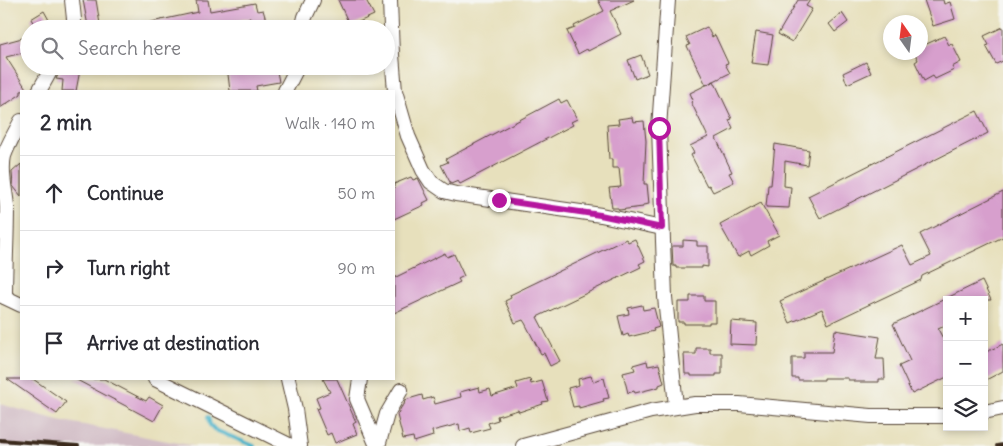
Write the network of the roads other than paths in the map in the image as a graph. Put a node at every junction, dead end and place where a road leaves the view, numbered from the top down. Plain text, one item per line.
1 (72, 0) edge
2 (313, 0) edge
3 (390, 0) edge
4 (668, 0) edge
5 (74, 20) edge
6 (304, 20) edge
7 (391, 20) edge
8 (48, 75) edge
9 (293, 75) edge
10 (394, 75) edge
11 (40, 90) edge
12 (286, 90) edge
13 (395, 90) edge
14 (395, 91) edge
15 (20, 124) edge
16 (662, 228) junction
17 (2, 296) edge
18 (20, 304) edge
19 (157, 380) edge
20 (288, 380) edge
21 (360, 380) edge
22 (401, 390) dead end
23 (676, 406) junction
24 (1003, 408) edge
25 (988, 411) edge
26 (943, 416) edge
27 (291, 446) edge
28 (300, 446) edge
29 (377, 446) edge
30 (523, 446) edge

1 - 5 street
2 - 6 street
3 - 7 street
4 - 16 street
8 - 11 street
9 - 12 street
10 - 13 street
14 - 16 street
15 - 17 street
16 - 23 street
17 - 18 street
19 - 27 street
20 - 28 street
21 - 29 street
22 - 29 street
23 - 26 street
23 - 30 street
24 - 25 street

